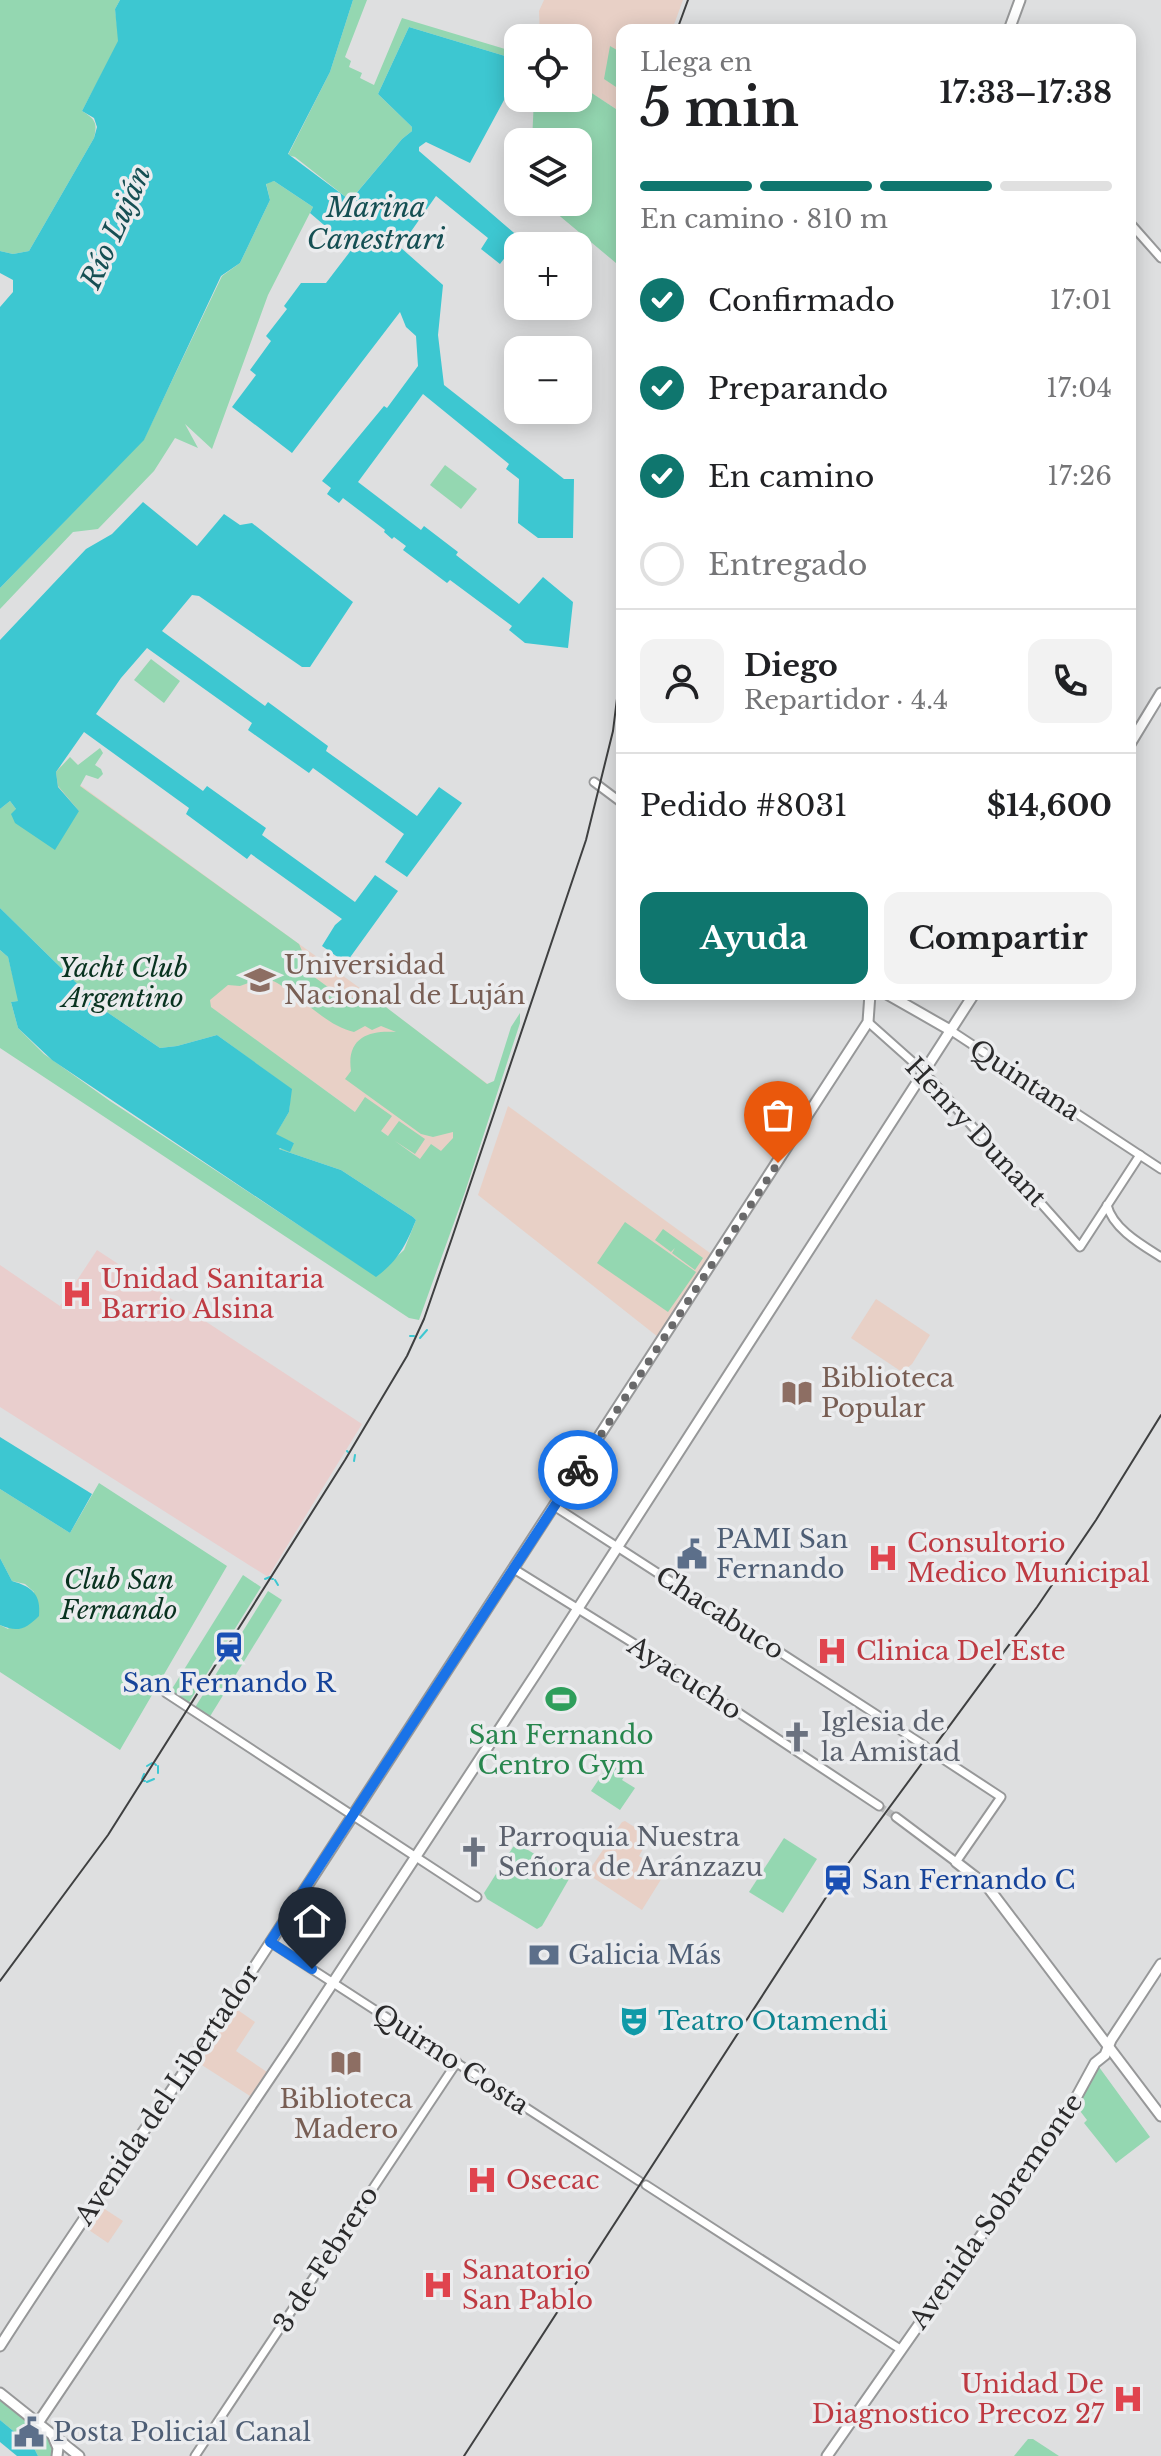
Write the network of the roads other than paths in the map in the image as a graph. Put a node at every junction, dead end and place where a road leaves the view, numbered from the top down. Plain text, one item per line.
1 (1020, 0) edge
2 (1011, 24) edge
3 (1136, 230) edge
4 (1161, 258) edge
5 (1161, 693) edge
6 (1136, 734) edge
7 (594, 782) dead end
8 (616, 798) edge
9 (870, 1000) edge
10 (877, 1000) edge
11 (897, 1000) edge
12 (970, 1000) edge
13 (868, 1022) junction
14 (950, 1030) junction
15 (923, 1071) junction
16 (1140, 1155) junction
17 (1161, 1169) edge
18 (1107, 1205) junction
19 (1110, 1215) junction
20 (1100, 1216) junction
21 (1160, 1254) edge
22 (554, 1506) junction
23 (618, 1546) junction
24 (514, 1569) junction
25 (577, 1609) junction
26 (166, 1693) dead end
27 (925, 1746) dead end
28 (937, 1755) dead end
29 (879, 1806) tunnel mouth
30 (352, 1815) junction
31 (896, 1817) tunnel mouth
32 (414, 1856) junction
33 (956, 1862) junction
34 (477, 1897) dead end
35 (270, 1942) junction
36 (1161, 1964) edge
37 (333, 1982) junction
38 (1108, 2047) junction
39 (457, 2062) junction
40 (1161, 2116) edge
41 (0, 2346) edge
42 (900, 2349) junction
43 (0, 2393) edge
44 (38, 2423) junction
45 (53, 2436) junction
46 (57, 2456) edge
47 (79, 2456) edge
48 (195, 2456) edge
49 (827, 2456) edge

1 - 2 main road
3 - 4 street
5 - 6 main road
7 - 8 street
9 - 13 main road, Avenida del Libertador
10 - 13 main road
11 - 14 main road, Quintana
12 - 14 main road
13 - 15 street, Henry Dunant
13 - 22 main road, Avenida del Libertador
14 - 15 main road
14 - 16 street, Quintana
15 - 20 street, Henry Dunant
15 - 23 main road
16 - 17 street, Quintana
16 - 18 street
18 - 19 street
18 - 20 street
19 - 20 street
19 - 21 street
22 - 23 street, Chacabuco
22 - 24 main road, Avenida del Libertador
23 - 25 main road
23 - 27 street, Chacabuco
24 - 25 street, Ayacucho
24 - 30 main road, Avenida del Libertador
25 - 29 street, Ayacucho
25 - 32 main road
26 - 30 street
28 - 33 street
30 - 32 street
30 - 35 main road, Avenida del Libertador
31 - 33 street
32 - 34 street
32 - 37 main road
33 - 38 main road
35 - 37 street, Quirno Costa
35 - 41 main road, Avenida del Libertador
36 - 38 main road, Avenida Sobremonte
37 - 39 street, Quirno Costa
37 - 44 main road
38 - 40 main road
38 - 42 main road, Avenida Sobremonte
39 - 42 street, Quirno Costa
39 - 48 street, 3 de Febrero
42 - 49 main road, Avenida Sobremonte
43 - 44 main road
44 - 45 main road
45 - 46 main road
45 - 47 main road

